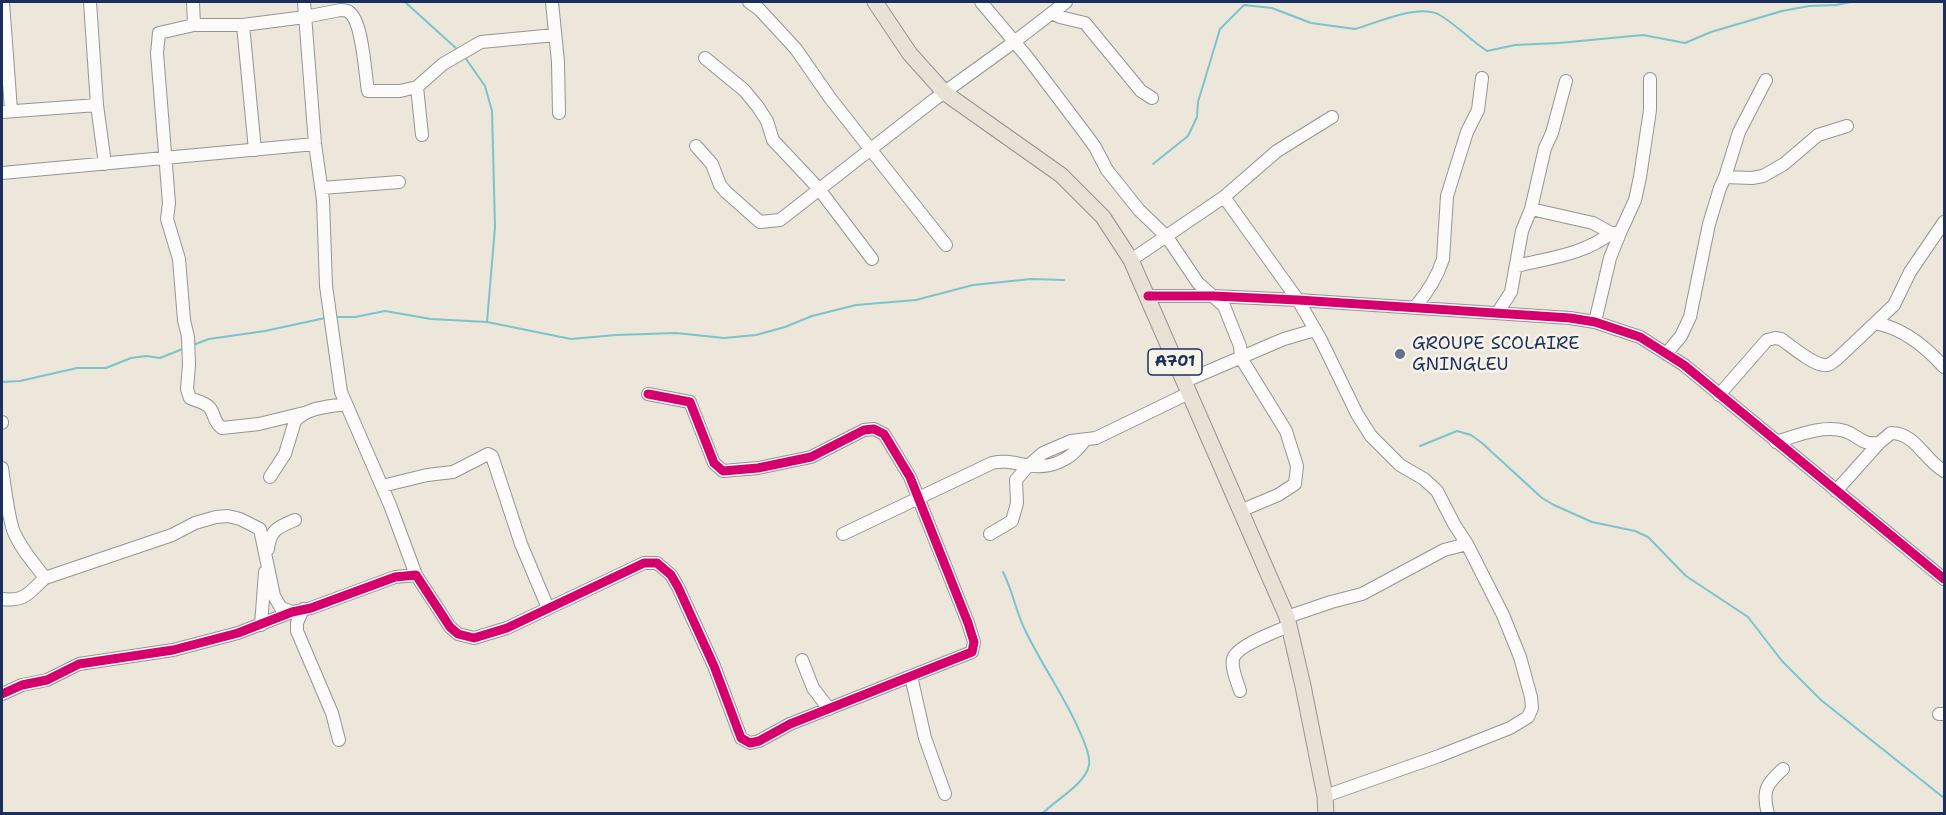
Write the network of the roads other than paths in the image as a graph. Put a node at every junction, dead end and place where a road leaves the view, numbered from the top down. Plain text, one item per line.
1 (3, 2) edge
2 (90, 2) edge
3 (194, 2) edge
4 (304, 2) edge
5 (552, 2) edge
6 (749, 2) edge
7 (875, 2) edge
8 (981, 2) edge
9 (1066, 2) edge
10 (1052, 13) junction
11 (305, 18) junction
12 (243, 25) junction
13 (194, 26) junction
14 (555, 35) junction
15 (1014, 42) junction
16 (705, 58) dead end
17 (1482, 78) dead end
18 (1650, 79) dead end
19 (1766, 80) dead end
20 (1566, 81) dead end
21 (417, 87) junction
22 (945, 93) junction
23 (1152, 98) dead end
24 (97, 105) junction
25 (6, 111) edge
26 (559, 113) dead end
27 (1332, 117) dead end
28 (1847, 126) dead end
29 (422, 135) dead end
30 (315, 144) junction
31 (696, 146) dead end
32 (872, 149) junction
33 (255, 150) junction
34 (166, 158) junction
35 (105, 164) junction
36 (2, 174) edge
37 (1725, 177) junction
38 (399, 182) dead end
39 (322, 188) junction
40 (819, 189) junction
41 (1224, 197) junction
42 (1532, 209) junction
43 (1944, 222) edge
44 (1616, 233) junction
45 (1167, 237) junction
46 (946, 245) dead end
47 (872, 260) dead end
48 (1131, 260) junction
49 (1517, 266) junction
50 (1148, 296) junction
51 (1214, 296) junction
52 (1298, 300) junction
53 (1415, 307) junction
54 (1498, 312) junction
55 (1595, 322) junction
56 (1875, 323) junction
57 (1315, 330) junction
58 (1667, 353) junction
59 (1240, 358) junction
60 (1944, 367) edge
61 (1186, 387) junction
62 (648, 394) dead end
63 (1719, 395) junction
64 (345, 404) junction
65 (304, 413) junction
66 (1085, 440) junction
67 (1776, 442) junction
68 (1879, 443) junction
69 (1043, 453) junction
70 (1009, 461) junction
71 (1028, 466) junction
72 (2, 468) edge
73 (1944, 471) edge
74 (270, 477) dead end
75 (382, 486) junction
76 (1836, 491) junction
77 (918, 497) junction
78 (1240, 511) junction
79 (295, 520) dead end
80 (267, 534) junction
81 (843, 534) dead end
82 (990, 534) dead end
83 (1467, 544) junction
84 (267, 557) junction
85 (416, 575) junction
86 (45, 578) junction
87 (1944, 579) edge
88 (2, 599) edge
89 (548, 608) junction
90 (298, 611) junction
91 (1288, 621) junction
92 (261, 625) junction
93 (802, 660) dead end
94 (911, 676) junction
95 (1240, 691) dead end
96 (2, 694) edge
97 (829, 709) junction
98 (339, 740) dead end
99 (1783, 769) dead end
100 (945, 794) dead end
101 (1325, 796) junction
102 (1326, 813) edge
103 (1768, 813) edge

1 - 25 street
2 - 24 street
3 - 13 street
4 - 11 street
5 - 14 street
6 - 32 street
7 - 22 main road, A701
8 - 15 street
9 - 10 street
10 - 15 street
10 - 23 street
11 - 12 street
11 - 21 street
11 - 30 street
12 - 13 street
12 - 33 street
13 - 34 street
14 - 21 street
14 - 26 street
15 - 22 street
15 - 45 street
16 - 40 street
17 - 53 street
18 - 44 street
19 - 37 street
20 - 42 street
21 - 29 street
22 - 32 street
22 - 48 main road, A701
24 - 25 street
24 - 35 street
27 - 41 street
28 - 37 street
30 - 33 street
30 - 39 street
31 - 40 street
32 - 40 street
32 - 46 street
33 - 34 street
34 - 35 street
34 - 65 street
35 - 36 street
37 - 58 street
38 - 39 street
39 - 64 street
40 - 47 street
41 - 45 street
41 - 52 street
42 - 44 street
42 - 49 street
43 - 56 street
44 - 49 street
44 - 55 street
45 - 48 street
45 - 51 street
48 - 50 main road, A701
49 - 54 street
50 - 51 street
50 - 61 main road, A701
51 - 52 street
51 - 59 street
52 - 53 street
52 - 57 street
53 - 54 street
54 - 55 street
55 - 58 street
56 - 60 street
56 - 63 street
57 - 59 street
57 - 83 street
58 - 63 street
59 - 61 street
59 - 78 street
61 - 66 street
61 - 78 main road, A701
62 - 77 street
63 - 67 street
64 - 65 street
64 - 75 street
65 - 74 street
66 - 69 street
66 - 71 street
67 - 68 street
67 - 76 street
68 - 73 street
68 - 76 street
69 - 70 street
69 - 71 street
70 - 71 street
70 - 77 street
71 - 82 street
72 - 86 street
75 - 85 street
75 - 89 street
76 - 87 street
77 - 81 street
77 - 94 street
78 - 91 main road, A701
79 - 80 street
80 - 84 street
80 - 86 street
83 - 91 street
83 - 101 street
84 - 90 street
84 - 92 street
85 - 89 street
85 - 90 street
86 - 88 street
89 - 97 street
90 - 92 street
90 - 98 street
91 - 95 street
91 - 101 main road, A701
92 - 96 street
93 - 97 street
94 - 97 street
94 - 100 street
99 - 103 street
101 - 102 main road, A701

